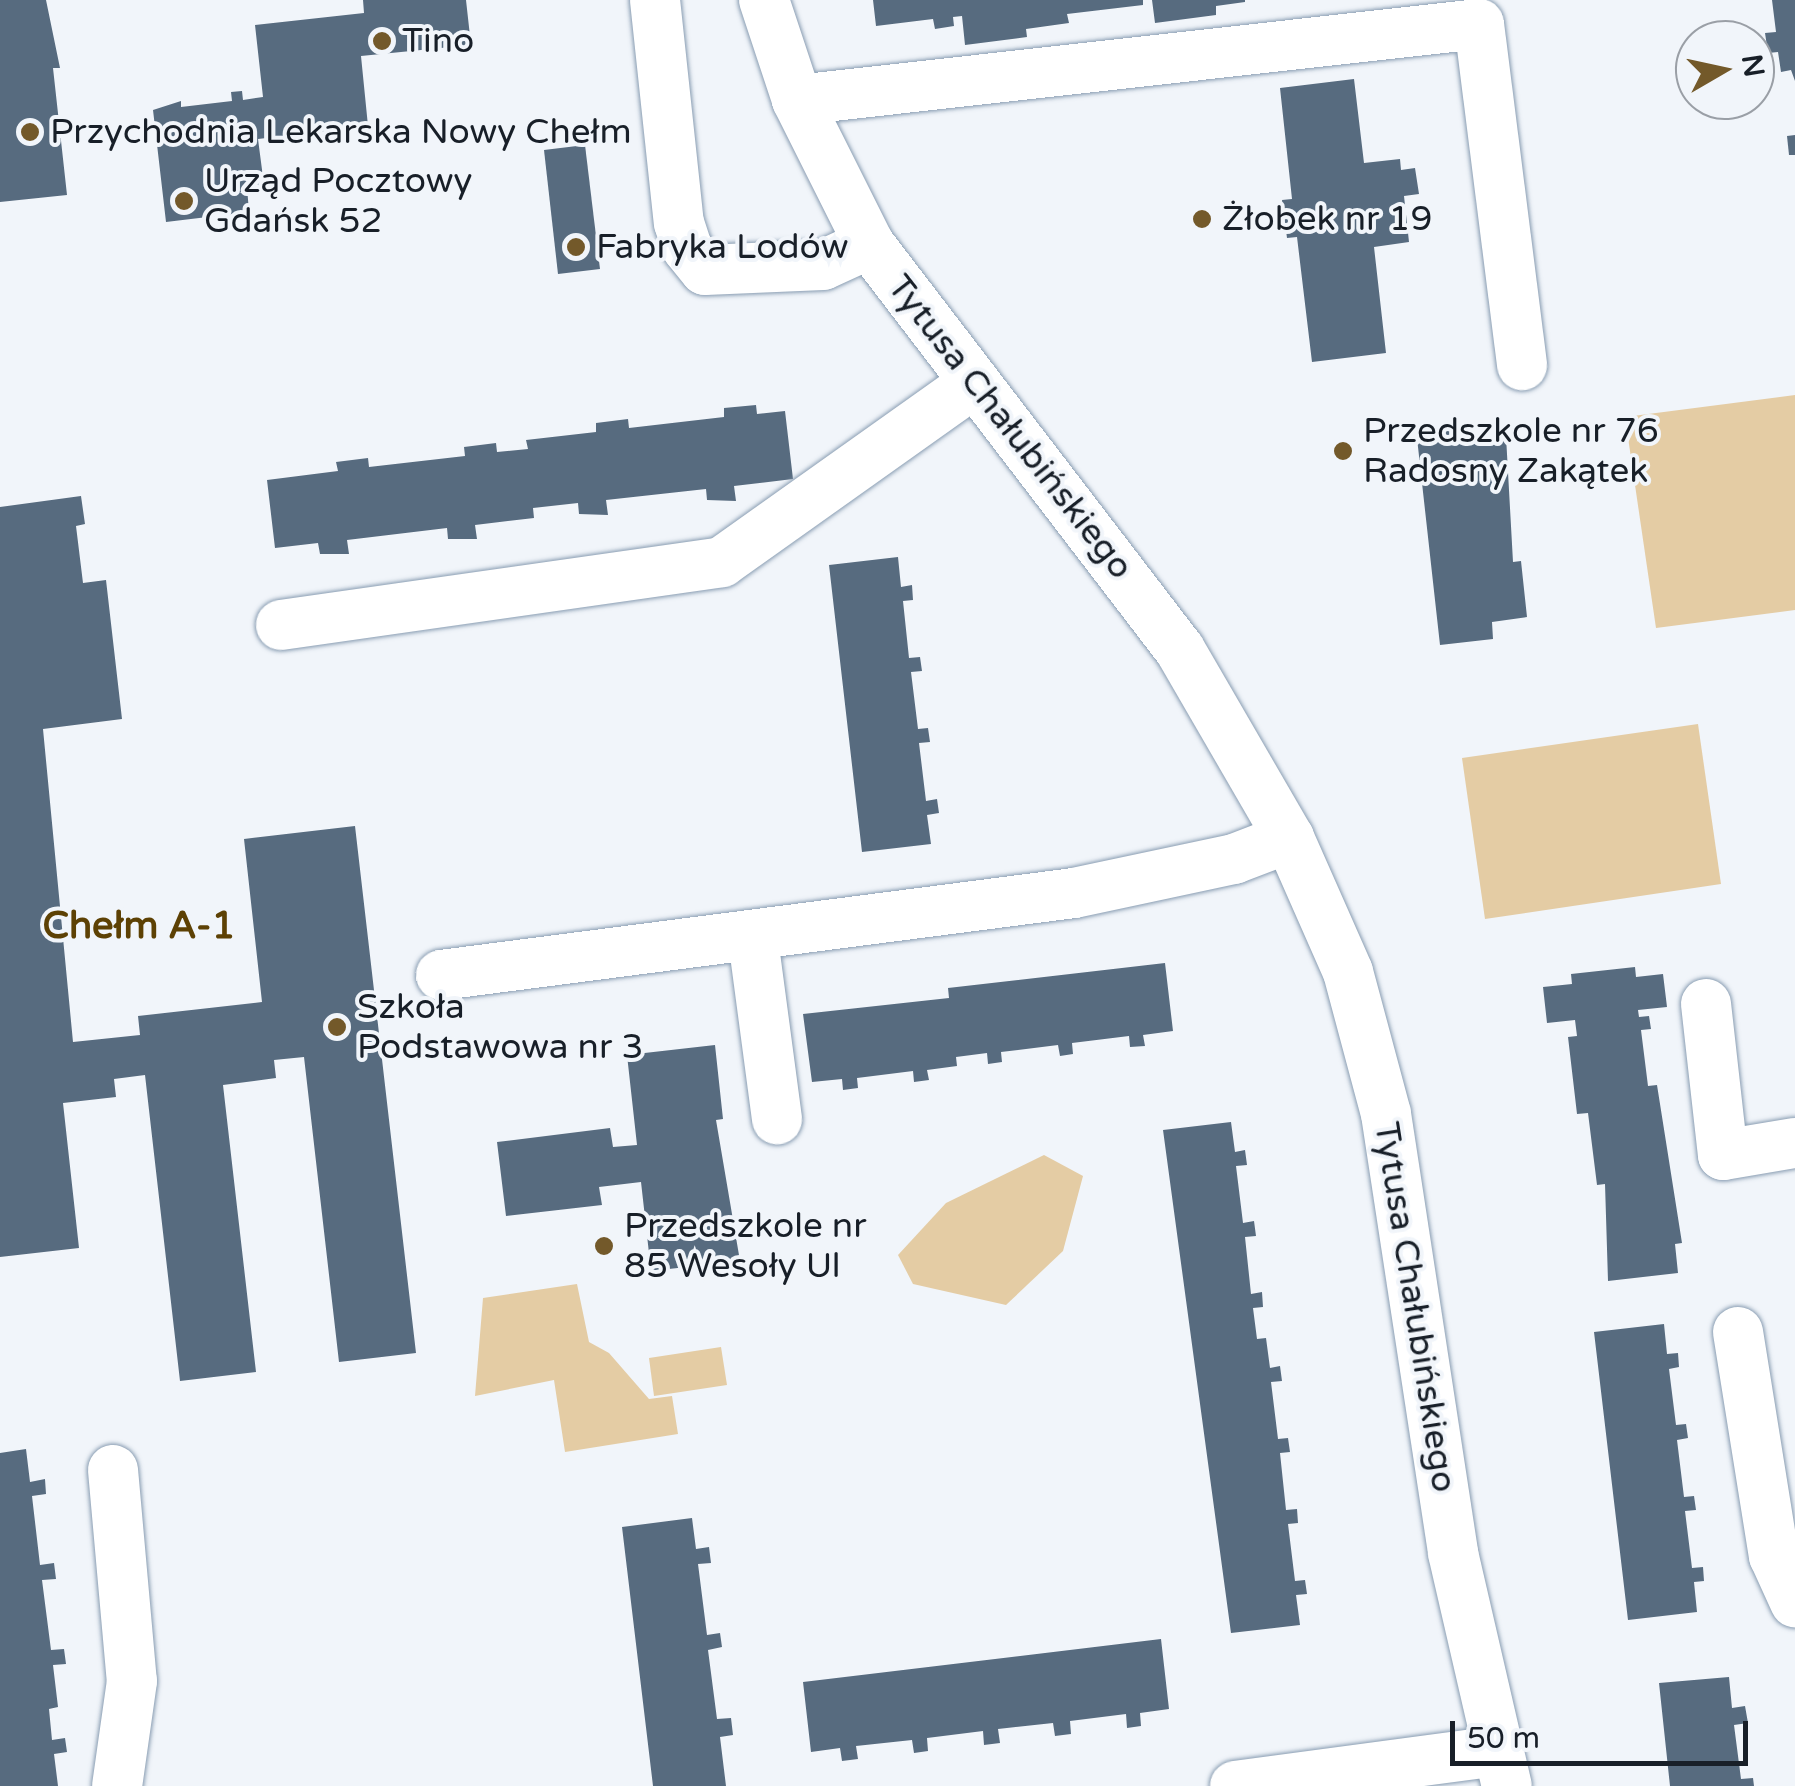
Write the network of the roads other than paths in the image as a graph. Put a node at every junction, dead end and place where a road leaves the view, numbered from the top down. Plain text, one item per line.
1 (655, 0) edge
2 (764, 0) edge
3 (796, 100) junction
4 (868, 244) junction
5 (1522, 365) dead end
6 (975, 382) junction
7 (281, 625) dead end
8 (1289, 838) junction
9 (752, 939) junction
10 (441, 975) dead end
11 (1706, 1004) dead end
12 (777, 1119) dead end
13 (1795, 1143) edge
14 (1738, 1332) dead end
15 (113, 1470) dead end
16 (1795, 1602) edge
17 (1503, 1768) edge
18 (116, 1786) edge
19 (1235, 1786) edge

1 - 4 street
2 - 3 street, Tytusa Chałubińskiego
3 - 4 street, Tytusa Chałubińskiego
3 - 5 street
4 - 6 street, Tytusa Chałubińskiego
6 - 7 street
6 - 8 street, Tytusa Chałubińskiego
8 - 9 street
8 - 17 street, Tytusa Chałubińskiego
9 - 10 street
9 - 12 street
11 - 13 street
14 - 16 street
15 - 18 street
17 - 19 street

